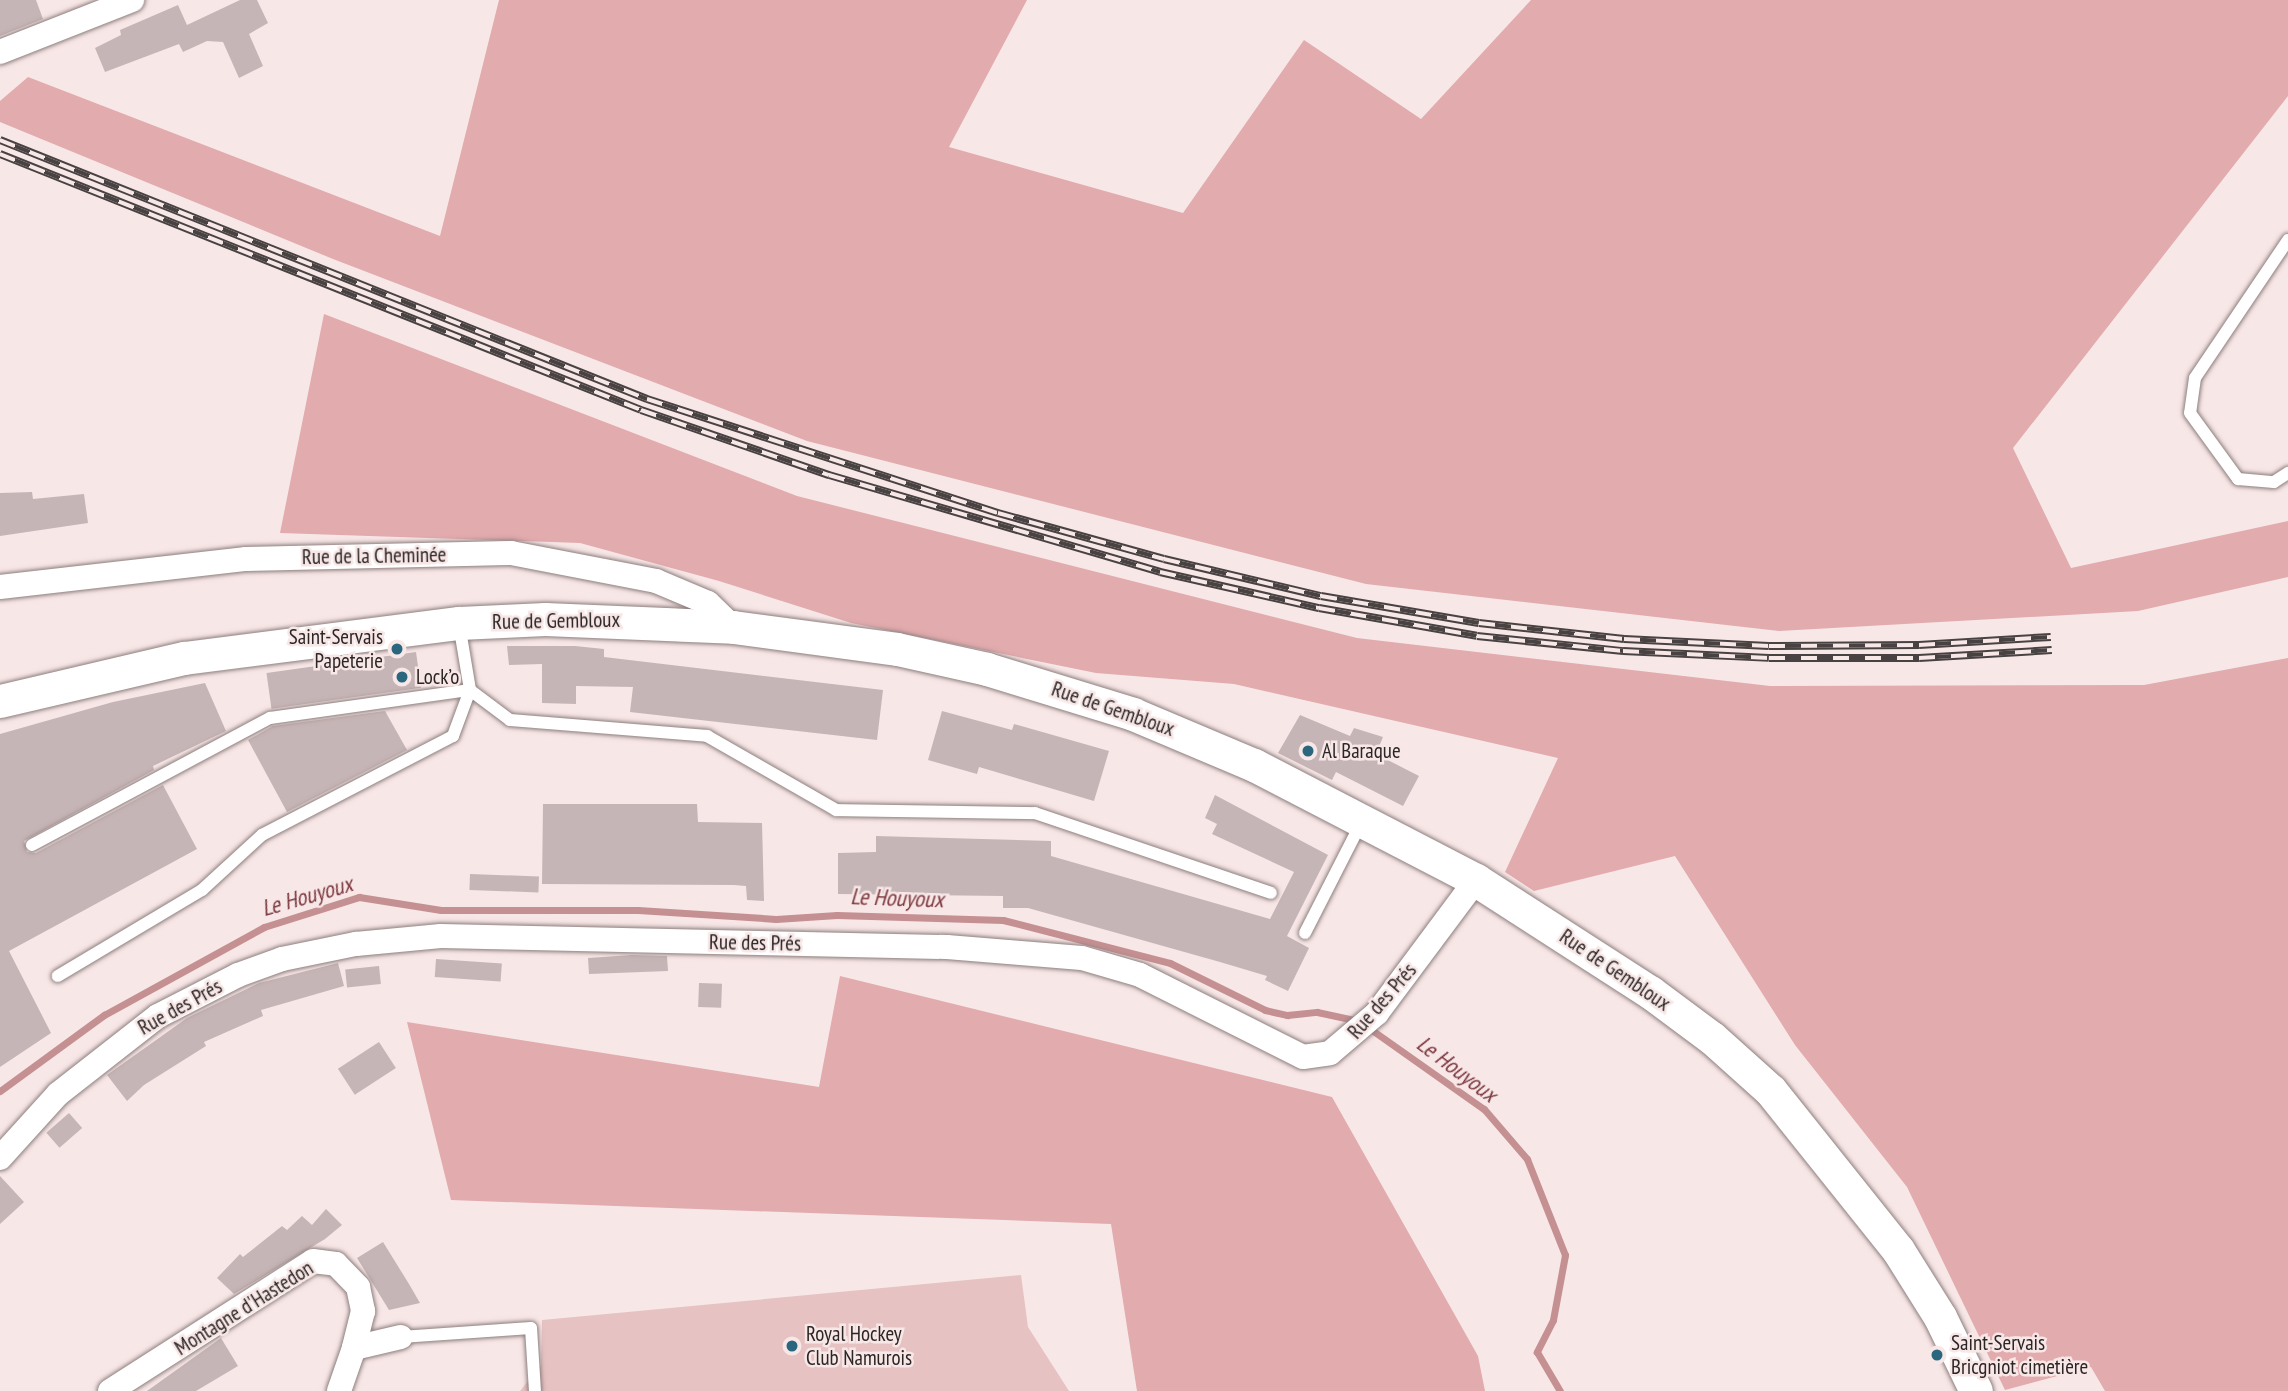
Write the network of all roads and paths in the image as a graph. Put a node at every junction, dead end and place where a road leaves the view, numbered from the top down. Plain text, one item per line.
1 (132, 0) edge
2 (0, 52) edge
3 (2288, 240) edge
4 (2288, 473) edge
5 (0, 587) edge
6 (459, 623) junction
7 (733, 627) junction
8 (470, 690) junction
9 (0, 701) edge
10 (1363, 819) junction
11 (33, 845) dead end
12 (1476, 880) junction
13 (1271, 893) dead end
14 (1305, 933) dead end
15 (58, 976) dead end
16 (0, 1158) edge
17 (401, 1337) joint
18 (354, 1348) junction
19 (110, 1391) edge
20 (339, 1391) edge
21 (535, 1391) edge
22 (1976, 1391) edge

1 - 2 street
3 - 4 lane
5 - 7 street, Rue de la Cheminée
6 - 7 main road, Rue de Gembloux
6 - 8 lane
6 - 9 main road, Rue de Gembloux
7 - 10 main road, Rue de Gembloux
8 - 11 lane
8 - 13 lane
8 - 15 lane
10 - 12 main road, Rue de Gembloux
10 - 14 lane
12 - 16 street, Rue des Prés
12 - 22 main road, Rue de Gembloux
17 - 18 street
17 - 21 lane
18 - 19 street, Montagne d'Hastedon
18 - 20 street, Montagne d'Hastedon

